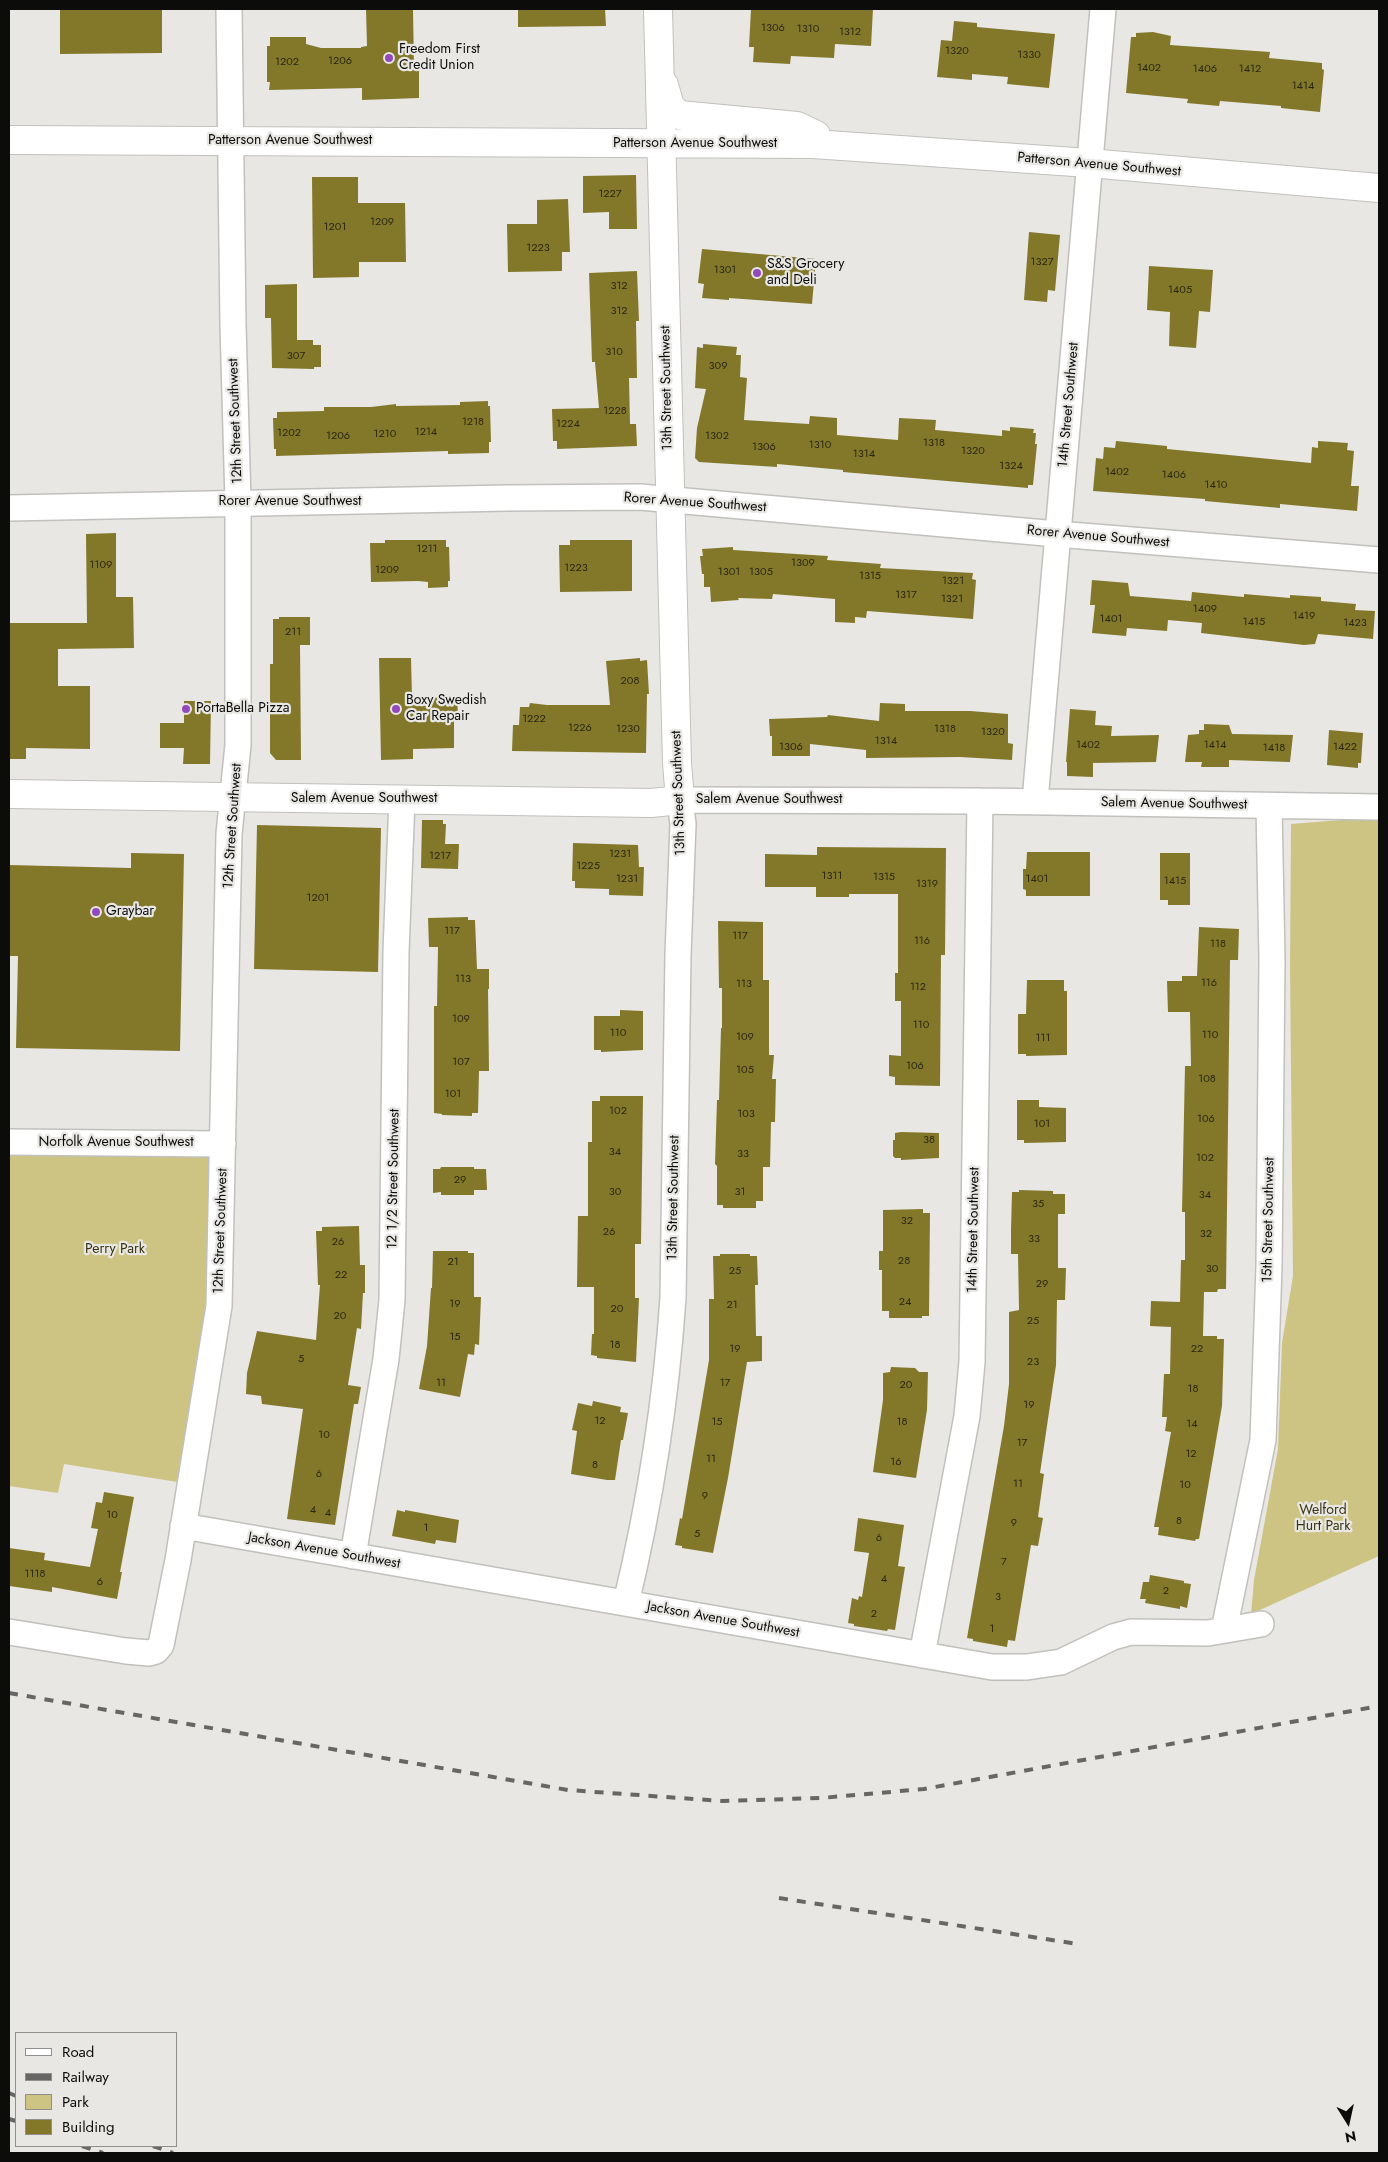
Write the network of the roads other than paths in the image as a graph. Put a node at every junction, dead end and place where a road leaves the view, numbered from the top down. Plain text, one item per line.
1 (229, 9) edge
2 (658, 9) edge
3 (1103, 9) edge
4 (660, 66) junction
5 (9, 140) edge
6 (230, 141) junction
7 (662, 144) junction
8 (837, 145) junction
9 (1089, 163) junction
10 (1379, 188) edge
11 (670, 499) junction
12 (238, 502) junction
13 (9, 508) edge
14 (1057, 534) junction
15 (1379, 560) edge
16 (9, 794) edge
17 (233, 798) junction
18 (402, 799) junction
19 (680, 800) junction
20 (980, 801) junction
21 (1035, 801) junction
22 (1269, 806) junction
23 (1379, 807) edge
24 (9, 1142) edge
25 (223, 1144) junction
26 (183, 1526) junction
27 (353, 1556) junction
28 (626, 1603) junction
29 (1260, 1624) dead end
30 (1224, 1630) junction
31 (9, 1632) edge
32 (922, 1655) junction

1 - 6 street, 12th Street Southwest
2 - 4 main road, 13th Street Southwest
3 - 9 street, 14th Street Southwest
4 - 7 main road, 13th Street Southwest
4 - 8 main road
5 - 6 main road, Patterson Avenue Southwest
6 - 7 main road, Patterson Avenue Southwest
6 - 12 street, 12th Street Southwest
7 - 8 main road, Patterson Avenue Southwest
7 - 11 main road, 13th Street Southwest
8 - 9 main road, Patterson Avenue Southwest
9 - 10 main road, Patterson Avenue Southwest
9 - 14 street, 14th Street Southwest
11 - 12 street, Rorer Avenue Southwest
11 - 14 street, Rorer Avenue Southwest
11 - 19 main road, 13th Street Southwest
12 - 13 street, Rorer Avenue Southwest
12 - 17 street, 12th Street Southwest
14 - 15 street, Rorer Avenue Southwest
14 - 21 street, 14th Street Southwest
16 - 17 main road, Salem Avenue Southwest
17 - 18 main road, Salem Avenue Southwest
17 - 25 street, 12th Street Southwest
18 - 19 main road, Salem Avenue Southwest
18 - 27 street, 12 1/2 Street Southwest
19 - 20 street, Salem Avenue Southwest
19 - 28 street, 13th Street Southwest
20 - 21 street, Salem Avenue Southwest
20 - 32 street, 14th Street Southwest
21 - 22 street, Salem Avenue Southwest
22 - 23 street, Salem Avenue Southwest
22 - 30 street, 15th Street Southwest
24 - 25 street, Norfolk Avenue Southwest
25 - 26 street, 12th Street Southwest
26 - 27 street, Jackson Avenue Southwest
26 - 31 street, 12th Street Southwest
27 - 28 street, Jackson Avenue Southwest
28 - 32 street, Jackson Avenue Southwest
29 - 30 street, Jackson Avenue Southwest
30 - 32 street, Jackson Avenue Southwest

